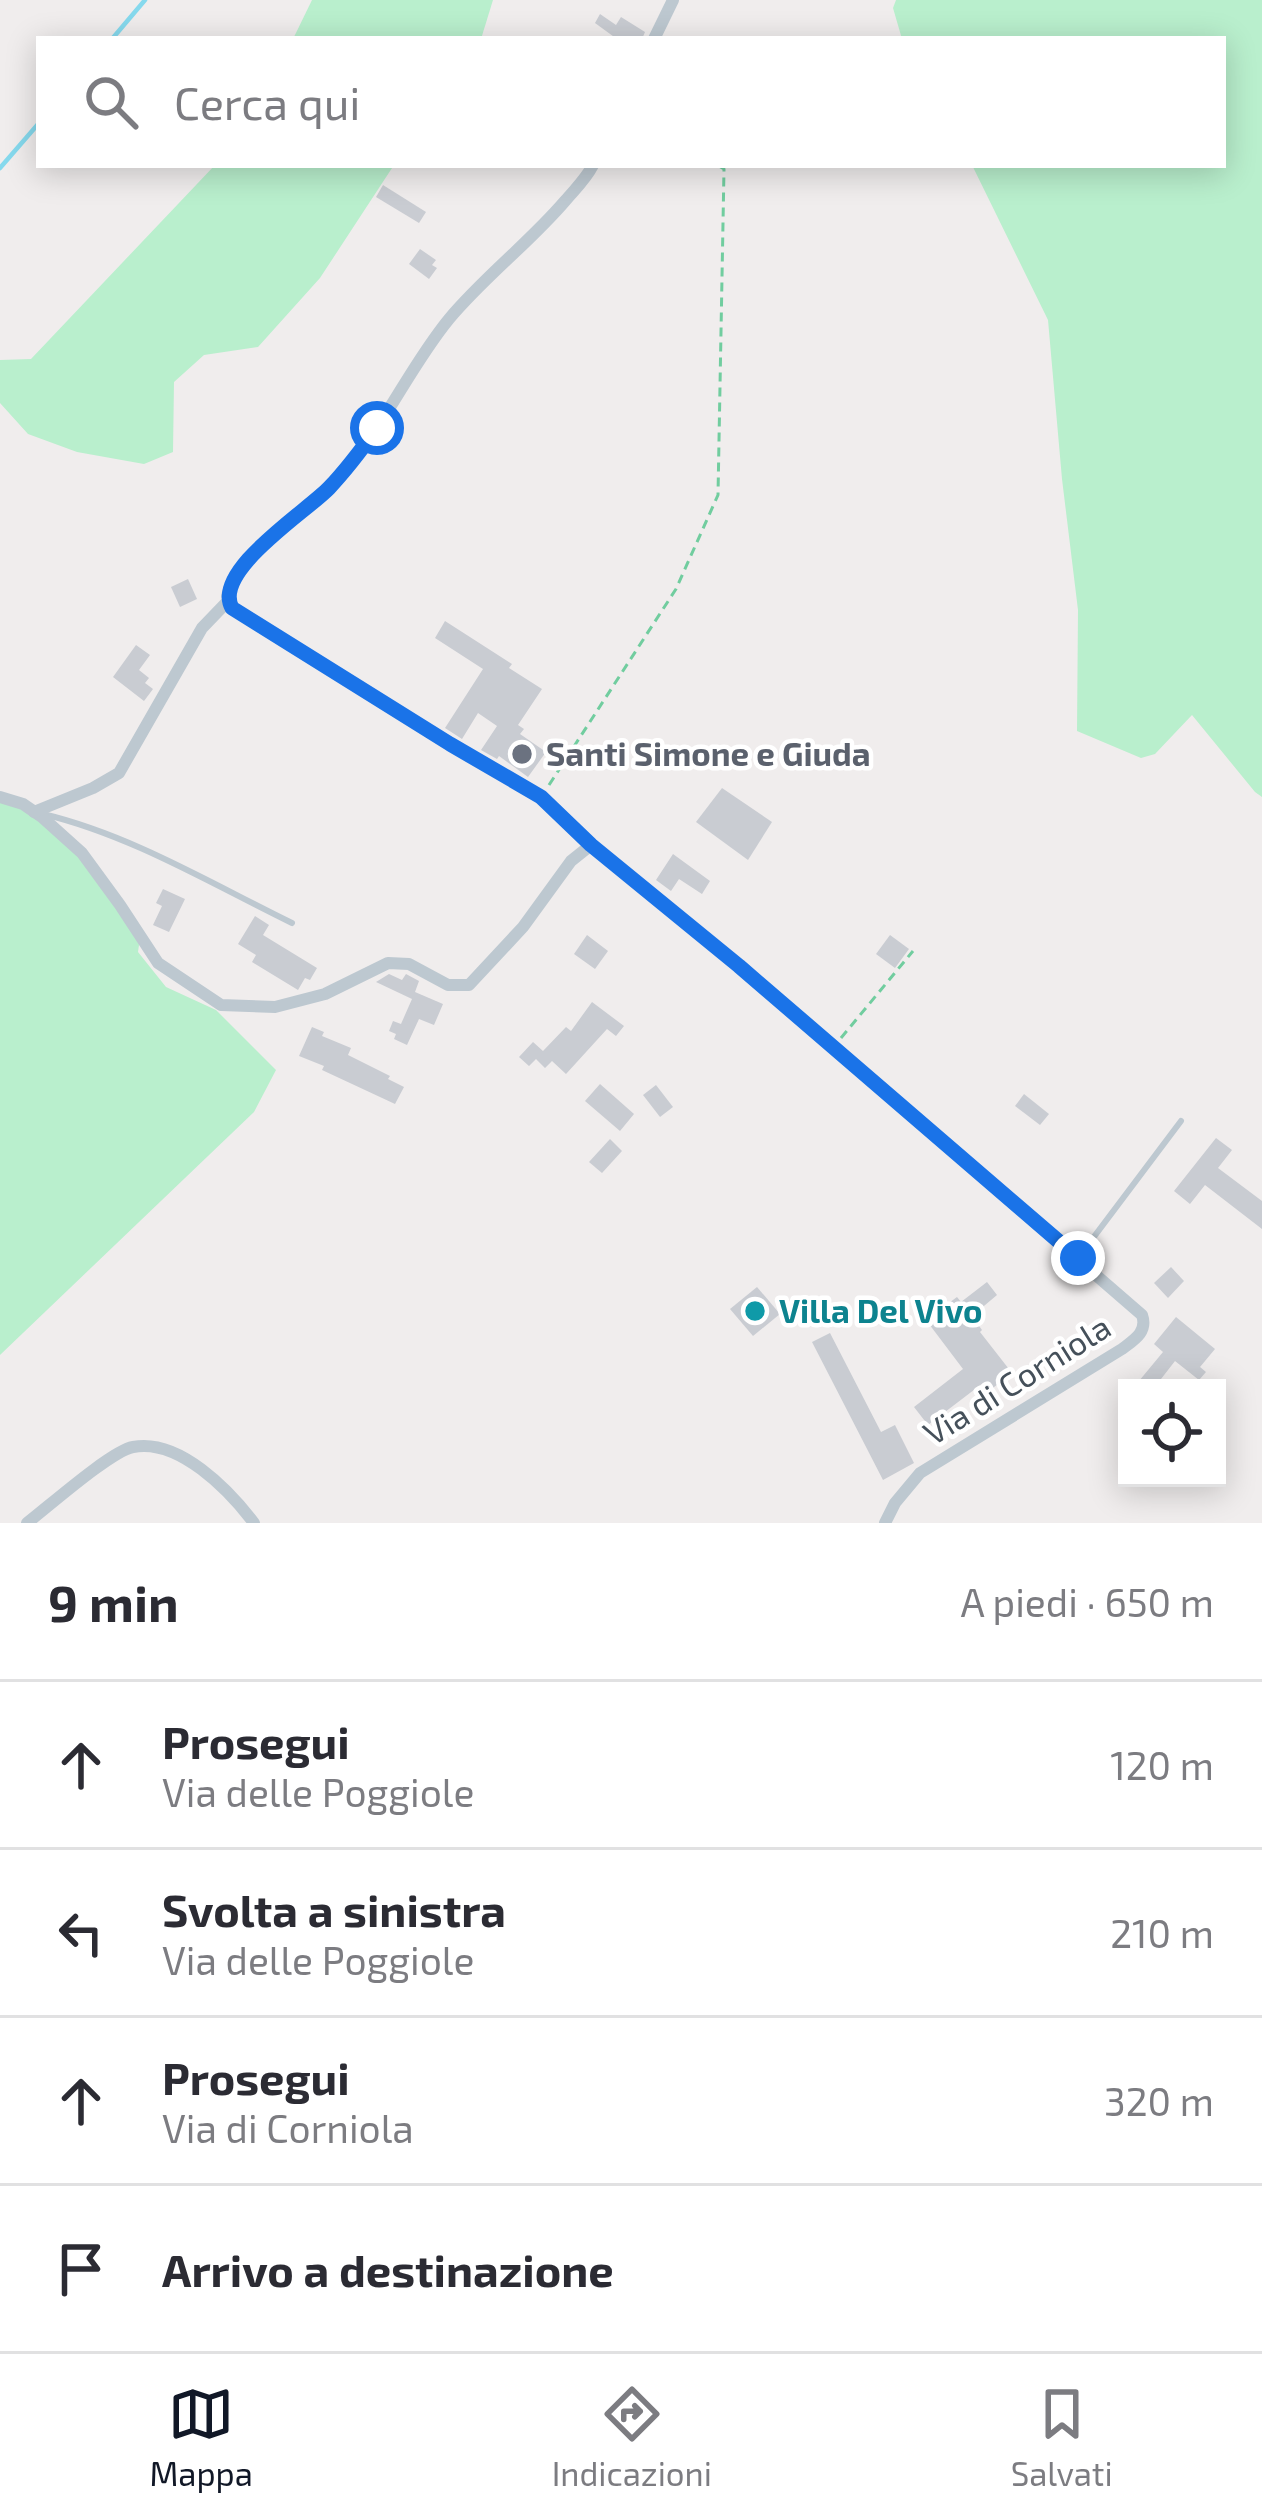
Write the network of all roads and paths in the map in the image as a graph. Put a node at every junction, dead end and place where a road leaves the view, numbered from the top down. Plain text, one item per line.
1 (673, 0) edge
2 (655, 36) edge
3 (592, 168) edge
4 (721, 168) edge
5 (228, 601) junction
6 (0, 797) edge
7 (541, 797) junction
8 (34, 812) junction
9 (591, 845) junction
10 (292, 923) dead end
11 (913, 951) dead end
12 (832, 1049) junction
13 (1180, 1121) dead end
14 (1078, 1258) junction
15 (27, 1523) edge
16 (254, 1523) edge
17 (885, 1523) edge

1 - 2 street
3 - 5 street
4 - 7 path
5 - 7 street, Via di Corniola
5 - 8 street
6 - 8 street
7 - 9 street, Via di Corniola
8 - 9 street
8 - 10 lane
9 - 12 street, Via di Corniola
11 - 12 path
12 - 14 street, Via di Corniola
13 - 14 lane
14 - 17 street, Via di Corniola
15 - 16 street

